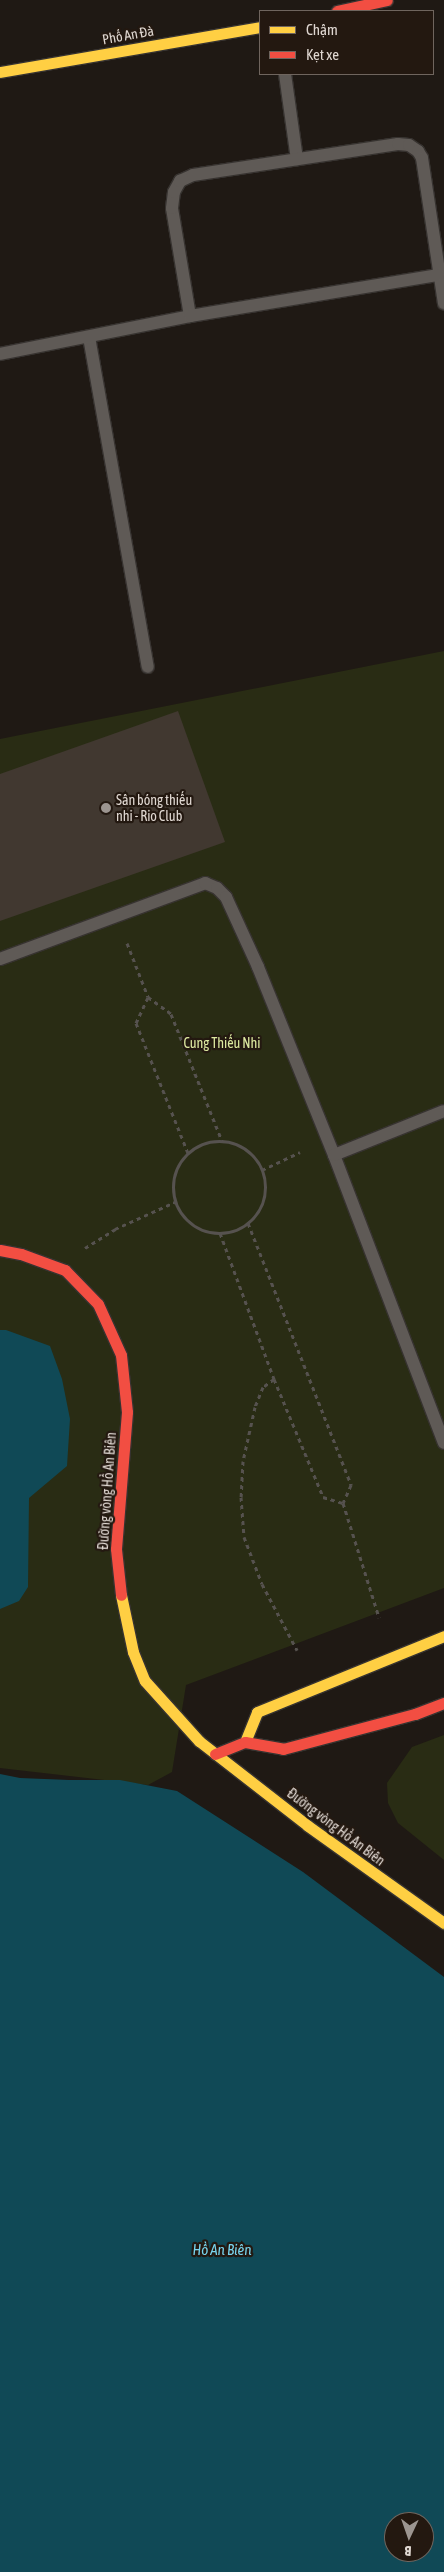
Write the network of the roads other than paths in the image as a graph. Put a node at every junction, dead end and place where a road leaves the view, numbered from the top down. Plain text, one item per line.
1 (387, 0) edge
2 (341, 10) edge
3 (259, 27) edge
4 (0, 72) edge
5 (285, 75) edge
6 (297, 159) junction
7 (440, 274) junction
8 (444, 303) edge
9 (190, 316) junction
10 (90, 337) junction
11 (0, 354) edge
12 (148, 667) dead end
13 (0, 959) edge
14 (444, 1111) edge
15 (334, 1156) junction
16 (0, 1250) edge
17 (444, 1443) edge
18 (444, 1636) edge
19 (444, 1703) edge
20 (245, 1742) junction
21 (215, 1754) junction
22 (444, 1923) edge

1 - 2 street
3 - 4 street, Phố An Đà
5 - 6 lane
6 - 7 lane
6 - 9 lane
7 - 8 lane
7 - 9 lane
9 - 10 lane
10 - 11 lane
10 - 12 lane
13 - 15 lane
14 - 15 lane
15 - 17 lane
16 - 21 street, Đường vòng Hồ An Biên
18 - 20 street
19 - 20 street
20 - 21 street
21 - 22 street, Đường vòng Hồ An Biên

